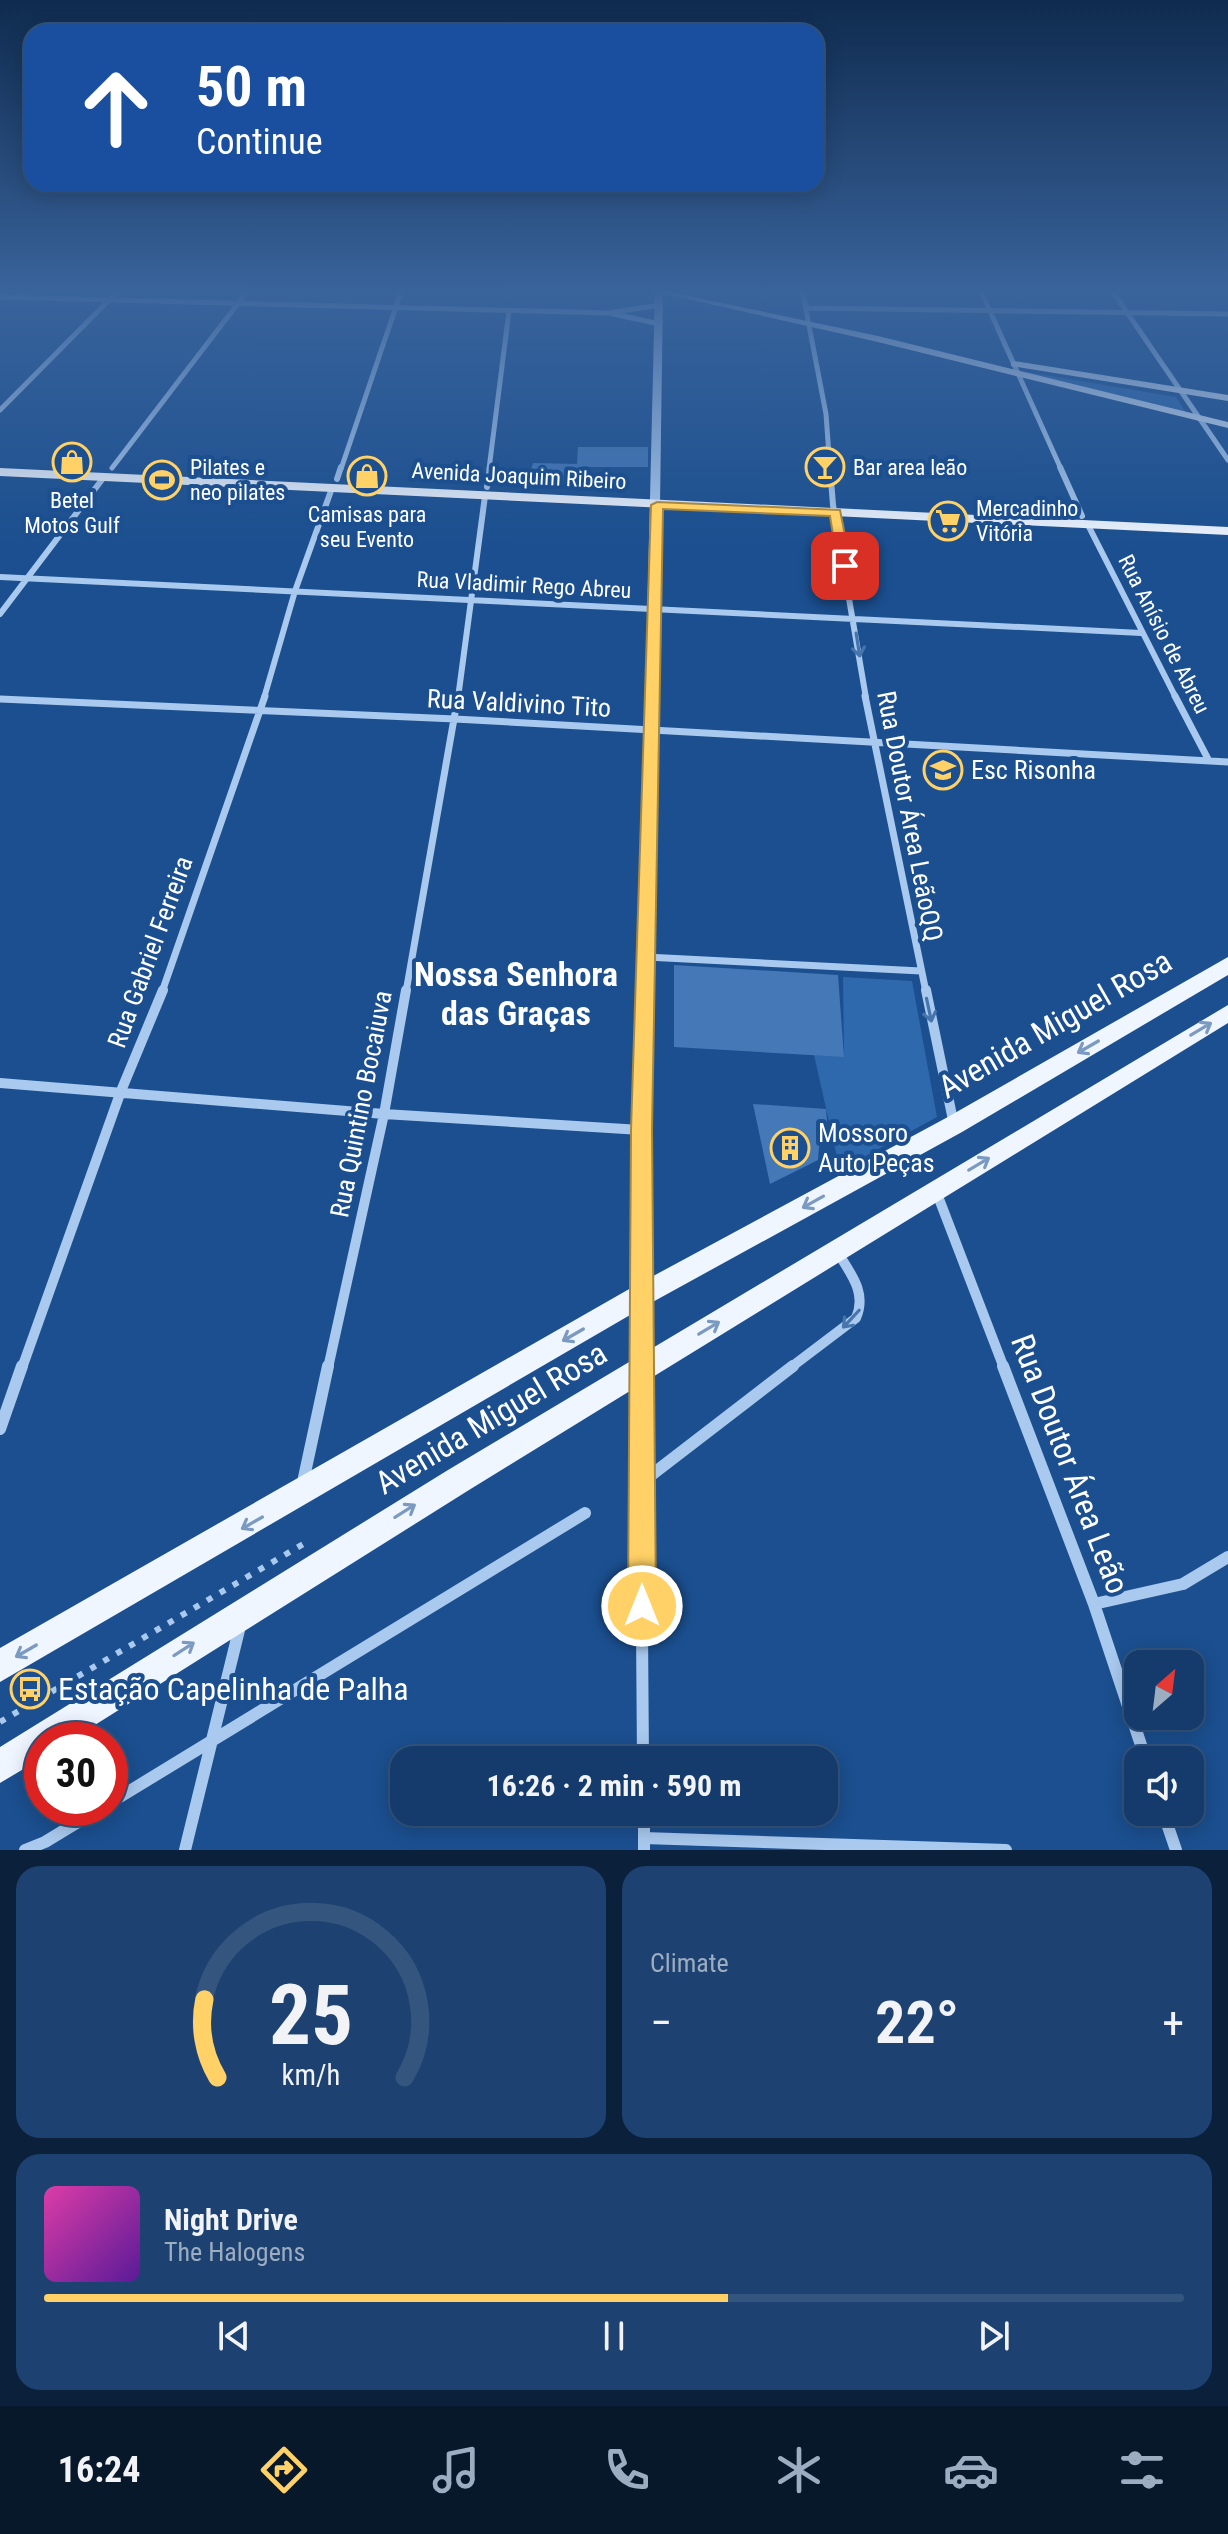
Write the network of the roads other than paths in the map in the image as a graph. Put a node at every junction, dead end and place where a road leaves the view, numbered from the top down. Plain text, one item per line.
1 (34, 375) edge
2 (183, 375) edge
3 (371, 375) edge
4 (501, 375) edge
5 (659, 375) edge
6 (818, 375) edge
7 (1020, 375) edge
8 (1021, 375) edge
9 (1081, 375) edge
10 (1169, 375) edge
11 (1180, 392) junction
12 (1228, 398) edge
13 (0, 410) edge
14 (1198, 417) junction
15 (1228, 425) edge
16 (1228, 460) edge
17 (0, 463) edge
18 (0, 472) edge
19 (108, 472) junction
20 (335, 484) junction
21 (486, 491) junction
22 (656, 501) junction
23 (834, 509) junction
24 (1085, 520) junction
25 (1228, 522) edge
26 (1228, 531) edge
27 (0, 577) edge
28 (27, 578) junction
29 (295, 591) junction
30 (470, 600) junction
31 (655, 609) junction
32 (0, 614) edge
33 (854, 619) junction
34 (1141, 633) junction
35 (0, 699) edge
36 (260, 712) junction
37 (455, 719) junction
38 (652, 729) junction
39 (873, 741) junction
40 (1208, 759) junction
41 (1228, 762) edge
42 (646, 957) junction
43 (1228, 965) edge
44 (921, 971) junction
45 (1228, 1013) edge
46 (0, 1083) edge
47 (121, 1091) junction
48 (384, 1114) junction
49 (954, 1125) junction
50 (641, 1130) junction
51 (936, 1190) junction
52 (837, 1251) junction
53 (640, 1296) junction
54 (643, 1369) junction
55 (0, 1429) edge
56 (641, 1483) junction
57 (300, 1495) junction
58 (585, 1513) dead end
59 (1228, 1557) edge
60 (1094, 1604) junction
61 (244, 1610) junction
62 (0, 1666) edge
63 (212, 1741) junction
64 (643, 1746) edge
65 (1141, 1746) edge
66 (0, 1766) edge
67 (128, 1792) edge
68 (71, 1826) edge
69 (1168, 1826) edge
70 (644, 1844) edge
71 (25, 1850) edge
72 (185, 1850) edge
73 (1006, 1850) edge
74 (1176, 1850) edge

1 - 13 street
2 - 19 street
3 - 20 street, Rua Gabriel Ferreira
4 - 21 street, Rua Quintino Bocaiuva
5 - 22 street
6 - 23 street
7 - 24 street, Rua Anísio de Abreu
8 - 14 main road
9 - 11 main road
10 - 11 street
11 - 12 main road
11 - 14 street
14 - 15 main road
14 - 16 street
17 - 19 main road, Avenida Joaquim Ribeiro
18 - 19 main road, Avenida Joaquim Ribeiro
19 - 20 main road, Avenida Joaquim Ribeiro
19 - 28 street
20 - 21 main road, Avenida Joaquim Ribeiro
20 - 29 street, Rua Gabriel Ferreira
21 - 22 main road, Avenida Joaquim Ribeiro
21 - 30 street, Rua Quintino Bocaiuva
22 - 23 main road, Avenida Joaquim Ribeiro
22 - 31 street
23 - 24 main road, Avenida Joaquim Ribeiro
23 - 33 street, Rua Doutor Área LeãoQQ
24 - 25 main road, Avenida Joaquim Ribeiro
24 - 26 main road, Avenida Joaquim Ribeiro
24 - 34 street, Rua Anísio de Abreu
27 - 28 street, Rua Vladimir Rego Abreu
28 - 29 street, Rua Vladimir Rego Abreu
28 - 32 street
29 - 30 street, Rua Vladimir Rego Abreu
29 - 36 street, Rua Gabriel Ferreira
30 - 31 street, Rua Vladimir Rego Abreu
30 - 37 street, Rua Quintino Bocaiuva
31 - 33 street, Rua Vladimir Rego Abreu
31 - 38 street
33 - 34 street, Rua Vladimir Rego Abreu
33 -> 39 street, Rua Doutor Área LeãoQQ
34 - 40 street, Rua Anísio de Abreu
35 - 36 street, Rua Valdivino Tito
36 - 37 street, Rua Valdivino Tito
36 - 47 street, Rua Gabriel Ferreira
37 - 38 street, Rua Valdivino Tito
37 - 48 street, Rua Quintino Bocaiuva
38 - 39 street, Rua Valdivino Tito
38 - 42 street
39 - 40 street, Rua Valdivino Tito
39 - 44 street, Rua Doutor Área LeãoQQ
40 - 41 street, Rua Valdivino Tito
42 - 44 street
42 - 50 street
43 -> 49 main road, Avenida Miguel Rosa
44 -> 49 street, Rua Doutor Área LeãoQQ
51 -> 45 main road, Avenida Miguel Rosa
46 - 47 street
47 - 48 street
47 - 55 street, Rua Gabriel Ferreira
48 - 50 street
48 - 57 street, Rua Quintino Bocaiuva
49 -> 53 main road, Avenida Miguel Rosa
50 - 53 street
51 - 52 main road, Avenida Miguel Rosa
51 - 60 street, Rua Doutor Área Leão
54 -> 52 main road, Avenida Miguel Rosa
52 -> 56 street
53 - 54 street
53 -> 57 main road, Avenida Miguel Rosa
54 - 56 street
61 -> 54 main road, Avenida Miguel Rosa
56 - 64 street
57 -> 62 main road, Avenida Miguel Rosa
58 - 63 street
59 - 60 street
60 - 65 street, Rua Doutor Área Leão
61 - 63 street
66 -> 61 main road, Avenida Miguel Rosa
63 - 67 street
63 - 72 street
68 - 71 street
69 - 74 street
70 - 73 street

